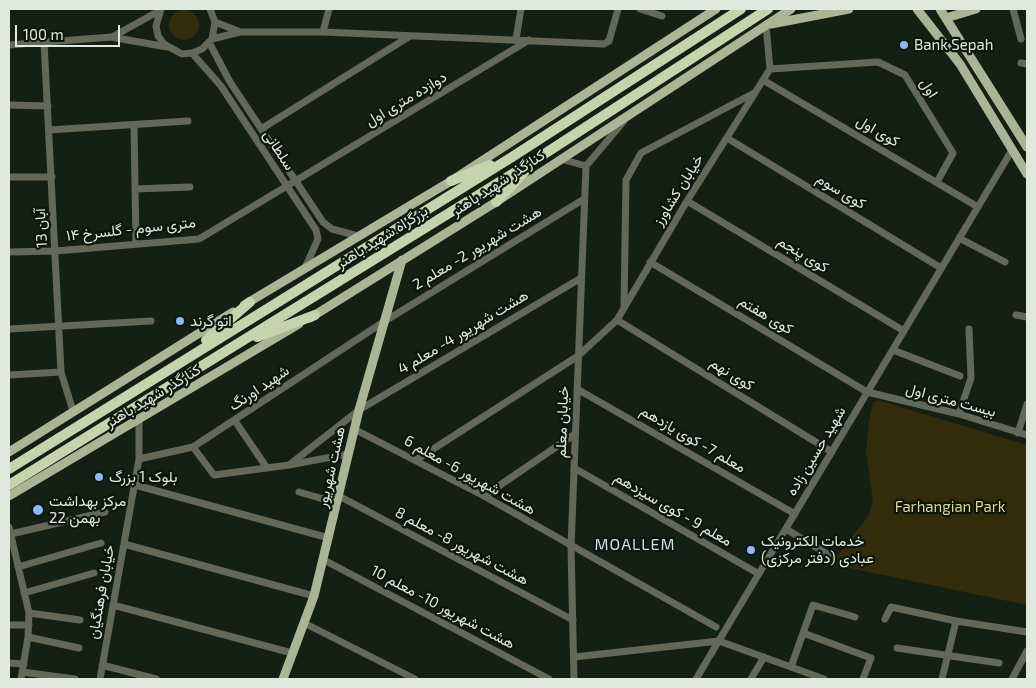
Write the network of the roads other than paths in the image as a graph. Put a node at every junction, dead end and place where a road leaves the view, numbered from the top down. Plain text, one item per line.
1 (211, 9) edge
2 (328, 9) edge
3 (522, 9) edge
4 (618, 9) edge
5 (640, 9) edge
6 (716, 9) edge
7 (741, 9) edge
8 (768, 9) edge
9 (791, 9) edge
10 (849, 9) edge
11 (917, 9) edge
12 (940, 9) edge
13 (976, 9) edge
14 (1013, 9) edge
15 (160, 10) edge
16 (662, 16) dead end
17 (946, 18) junction
18 (215, 22) junction
19 (766, 25) junction
20 (240, 32) junction
21 (323, 32) junction
22 (410, 36) junction
23 (112, 37) junction
24 (516, 39) junction
25 (1021, 39) dead end
26 (211, 40) junction
27 (530, 40) junction
28 (44, 42) junction
29 (9, 45) edge
30 (167, 47) junction
31 (192, 53) junction
32 (770, 69) junction
33 (763, 80) junction
34 (755, 92) junction
35 (9, 105) edge
36 (48, 106) junction
37 (630, 114) junction
38 (188, 121) dead end
39 (134, 126) junction
40 (261, 129) junction
41 (49, 130) junction
42 (1024, 136) edge
43 (727, 138) junction
44 (1027, 147) edge
45 (1012, 150) junction
46 (512, 157) junction
47 (561, 159) junction
48 (535, 160) junction
49 (586, 166) junction
50 (1027, 174) edge
51 (52, 177) junction
52 (9, 178) edge
53 (451, 180) junction
54 (296, 181) junction
55 (937, 182) junction
56 (190, 187) dead end
57 (286, 188) junction
58 (135, 189) junction
59 (584, 199) junction
60 (687, 201) junction
61 (496, 202) junction
62 (978, 207) junction
63 (358, 236) junction
64 (959, 238) junction
65 (136, 243) junction
66 (56, 251) junction
67 (9, 252) edge
68 (402, 260) junction
69 (650, 262) junction
70 (1006, 262) dead end
71 (942, 268) junction
72 (304, 269) junction
73 (581, 278) junction
74 (250, 302) junction
75 (624, 308) junction
76 (315, 315) junction
77 (1016, 315) dead end
78 (1027, 317) edge
79 (617, 320) junction
80 (151, 321) dead end
81 (384, 321) junction
82 (60, 325) junction
83 (9, 329) edge
84 (969, 329) dead end
85 (904, 331) junction
86 (235, 345) junction
87 (892, 350) junction
88 (578, 356) junction
89 (183, 360) junction
90 (61, 372) junction
91 (9, 375) edge
92 (960, 376) dead end
93 (577, 389) junction
94 (867, 392) junction
95 (1027, 404) edge
96 (73, 410) junction
97 (359, 410) junction
98 (959, 414) junction
99 (139, 420) junction
100 (235, 420) junction
101 (354, 429) junction
102 (1018, 433) junction
103 (575, 434) junction
104 (1027, 436) edge
105 (193, 447) junction
106 (9, 452) edge
107 (832, 452) junction
108 (348, 454) junction
109 (139, 459) junction
110 (416, 460) junction
111 (289, 465) junction
112 (268, 468) junction
113 (574, 468) junction
114 (9, 469) edge
115 (9, 486) edge
116 (134, 486) junction
117 (299, 492) dead end
118 (9, 496) edge
119 (484, 496) junction
120 (338, 500) junction
121 (105, 512) dead end
122 (795, 514) junction
123 (786, 529) junction
124 (10, 531) edge
125 (329, 538) junction
126 (101, 543) dead end
127 (124, 544) junction
128 (571, 547) junction
129 (829, 555) dead end
130 (12, 558) edge
131 (324, 560) junction
132 (18, 567) junction
133 (94, 573) dead end
134 (759, 574) junction
135 (24, 593) junction
136 (314, 596) junction
137 (113, 605) junction
138 (29, 613) junction
139 (855, 617) dead end
140 (885, 619) dead end
141 (80, 620) dead end
142 (573, 620) junction
143 (956, 621) junction
144 (304, 623) junction
145 (29, 625) junction
146 (9, 626) edge
147 (716, 627) dead end
148 (1027, 632) edge
149 (803, 633) junction
150 (28, 637) junction
151 (719, 641) junction
152 (79, 648) dead end
153 (896, 648) dead end
154 (1027, 651) edge
155 (292, 653) junction
156 (574, 657) junction
157 (949, 657) junction
158 (764, 658) junction
159 (9, 663) edge
160 (24, 664) junction
161 (102, 664) junction
162 (998, 664) dead end
163 (791, 667) junction
164 (22, 676) edge
165 (807, 677) edge
166 (75, 679) edge
167 (100, 679) edge
168 (156, 679) edge
169 (283, 679) edge
170 (415, 679) edge
171 (549, 679) edge
172 (574, 679) edge
173 (696, 679) edge
174 (751, 679) edge
175 (824, 679) edge
176 (863, 679) edge
177 (942, 679) edge
178 (1012, 679) edge

1 - 18 street
2 - 21 street
3 - 24 street
4 - 27 street
5 - 16 street
6 - 53 main road, کنارگذر شهید باهنر
7 - 46 highway, بزرگراه شهید باهنر
8 - 48 highway, بزرگراه شهید باهنر
9 - 19 main road, کنارگذر شهید باهنر
10 - 19 main road
11 - 45 main road
12 - 17 main road
13 - 17 main road
14 - 25 street
15 - 23 street
15 - 30 street
17 - 42 main road
18 - 20 street
18 - 26 street
19 - 32 street
19 - 37 main road, کنارگذر شهید باهنر
20 - 21 street
20 - 26 street
21 - 22 street
22 - 24 street
22 - 40 street
23 - 28 street
23 - 30 street
24 - 27 street
26 - 31 street
26 - 40 street, سلطانی
27 - 54 street, دوازده متری اول
28 - 29 street
28 - 36 street, 13 آبان
30 - 31 street
31 - 57 street, سلطانی
32 - 33 street, خیابان کشاورز
32 - 55 street, اول
33 - 34 street, خیابان کشاورز
33 - 55 street, کوی اول
34 - 43 street, خیابان کشاورز
34 - 75 street
35 - 36 street
36 - 41 street, 13 آبان
37 - 47 main road, کنارگذر شهید باهنر
37 - 49 street
38 - 39 street
39 - 41 street
39 - 58 street
40 - 54 street, سلطانی
41 - 51 street, 13 آبان
42 - 44 main road
43 - 60 street, خیابان کشاورز
43 - 71 street, کوی سوم
45 - 50 main road
45 - 62 street, شهید حسین زاده
46 - 53 highway
46 - 89 highway, بزرگراه شهید باهنر
47 - 49 street
47 - 61 main road, کنارگذر شهید باهنر
48 - 61 highway
48 - 86 highway, بزرگراه شهید باهنر
49 - 59 street, خیابان معلم
51 - 52 street
51 - 66 street, 13 آبان
53 - 63 main road, کنارگذر شهید باهنر
54 - 57 street, دوازده متری اول
54 - 63 street, سلطانی
55 - 62 street, کوی اول
56 - 58 street
57 - 65 street, ۱۴ متری سوم - گلسرخ
57 - 72 street, سلطانی
58 - 65 street
59 - 73 street, خیابان معلم
59 - 81 street, هشت شهریور 2- معلم 2
60 - 69 street, خیابان کشاورز
60 - 85 street, کوی پنجم
61 - 68 main road, کنارگذر شهید باهنر
62 - 64 street, شهید حسین زاده
63 - 72 main road, کنارگذر شهید باهنر
64 - 70 street
64 - 71 street, شهید حسین زاده
65 - 66 street, ۱۴ متری سوم - گلسرخ
66 - 67 street, ۱۴ متری سوم - گلسرخ
66 - 82 street, 13 آبان
68 - 76 main road, کنارگذر شهید باهنر
68 - 81 main road, هشت شهریور
69 - 75 street, خیابان کشاورز
69 - 94 street, کوی هفتم
71 - 85 street, شهید حسین زاده
72 - 74 main road, کنارگذر شهید باهنر
73 - 88 street, خیابان معلم
73 - 97 street, هشت شهریور 4- معلم 4
74 - 89 highway
74 - 96 main road, کنارگذر شهید باهنر
75 - 79 street, خیابان کشاورز
76 - 86 highway
76 - 99 main road, کنارگذر شهید باهنر
77 - 78 street
79 - 88 street, خیابان کشاورز
79 - 107 street, کوی نهم
80 - 82 street
81 - 97 main road, هشت شهریور
81 - 100 street, شهید اورنگ
82 - 83 street
82 - 90 street, 13 آبان
84 - 98 street
85 - 87 street, شهید حسین زاده
86 - 115 highway, بزرگراه شهید باهنر
87 - 92 street
87 - 94 street, شهید حسین زاده
88 - 93 street, خیابان معلم
88 - 110 street, خیابان کشاورز
89 - 114 highway, بزرگراه شهید باهنر
90 - 91 street
90 - 96 street, 13 آبان
93 - 103 street, خیابان معلم
93 - 122 street, معلم 7- کوی یازدهم
94 - 98 street, بیست متری اول
94 - 107 street, شهید حسین زاده
95 - 102 street
96 - 106 main road, کنارگذر شهید باهنر
97 - 101 main road, هشت شهریور
97 - 111 street, هشت شهریور 4- معلم 4
98 - 102 street, بیست متری اول
99 - 109 street, خیابان فرهنگیان
99 - 118 main road, کنارگذر شهید باهنر
100 - 105 street, شهید اورنگ
100 - 112 street
101 - 108 main road, هشت شهریور
101 - 110 street, هشت شهریور 6- معلم 6
102 - 104 street, بیست متری اول
103 - 113 street, خیابان معلم
103 - 119 street
105 - 109 street, شهید اورنگ
105 - 112 street
107 - 122 street, شهید حسین زاده
108 - 111 street
108 - 120 main road, هشت شهریور
109 - 116 street, خیابان فرهنگیان
110 - 119 street, هشت شهریور 6- معلم 6
111 - 112 street
113 - 128 street, خیابان معلم
113 - 134 street, معلم 9 - کوی سیزدهم
116 - 125 street
116 - 127 street, خیابان فرهنگیان
117 - 120 street, هشت شهریور 8- معلم 8
119 - 128 street, هشت شهریور 6- معلم 6
120 - 125 main road, هشت شهریور
120 - 142 street, هشت شهریور 8- معلم 8
121 - 124 street
122 - 123 street, شهید حسین زاده
123 - 129 street
123 - 134 street, شهید حسین زاده
124 - 130 street
125 - 131 main road, هشت شهریور
126 - 132 street
127 - 136 street
127 - 137 street, خیابان فرهنگیان
128 - 142 street, خیابان معلم
128 - 147 street, هشت شهریور 6- معلم 6
130 - 132 street
131 - 136 main road, هشت شهریور
131 - 171 street, هشت شهریور 10- معلم 10
132 - 135 street
133 - 135 street
134 - 151 street, شهید حسین زاده
135 - 138 street
136 - 144 main road, هشت شهریور
137 - 155 street
137 - 161 street, خیابان فرهنگیان
138 - 141 street
138 - 145 street
139 - 149 street
140 - 143 street
142 - 156 street, خیابان معلم
143 - 148 street
143 - 157 street
144 - 155 main road, هشت شهریور
144 - 170 street
145 - 146 street
145 - 150 street
149 - 163 street
149 - 176 street
150 - 152 street
150 - 160 street
151 - 156 street
151 - 158 street
151 - 173 street, شهید حسین زاده
153 - 157 street
154 - 178 street
155 - 169 main road, هشت شهریور
156 - 172 street, خیابان معلم
157 - 162 street
157 - 177 street
158 - 163 street
158 - 174 street
159 - 160 street
160 - 164 street
161 - 167 street, خیابان فرهنگیان
161 - 168 street
163 - 165 street
164 - 166 street
165 - 175 street

